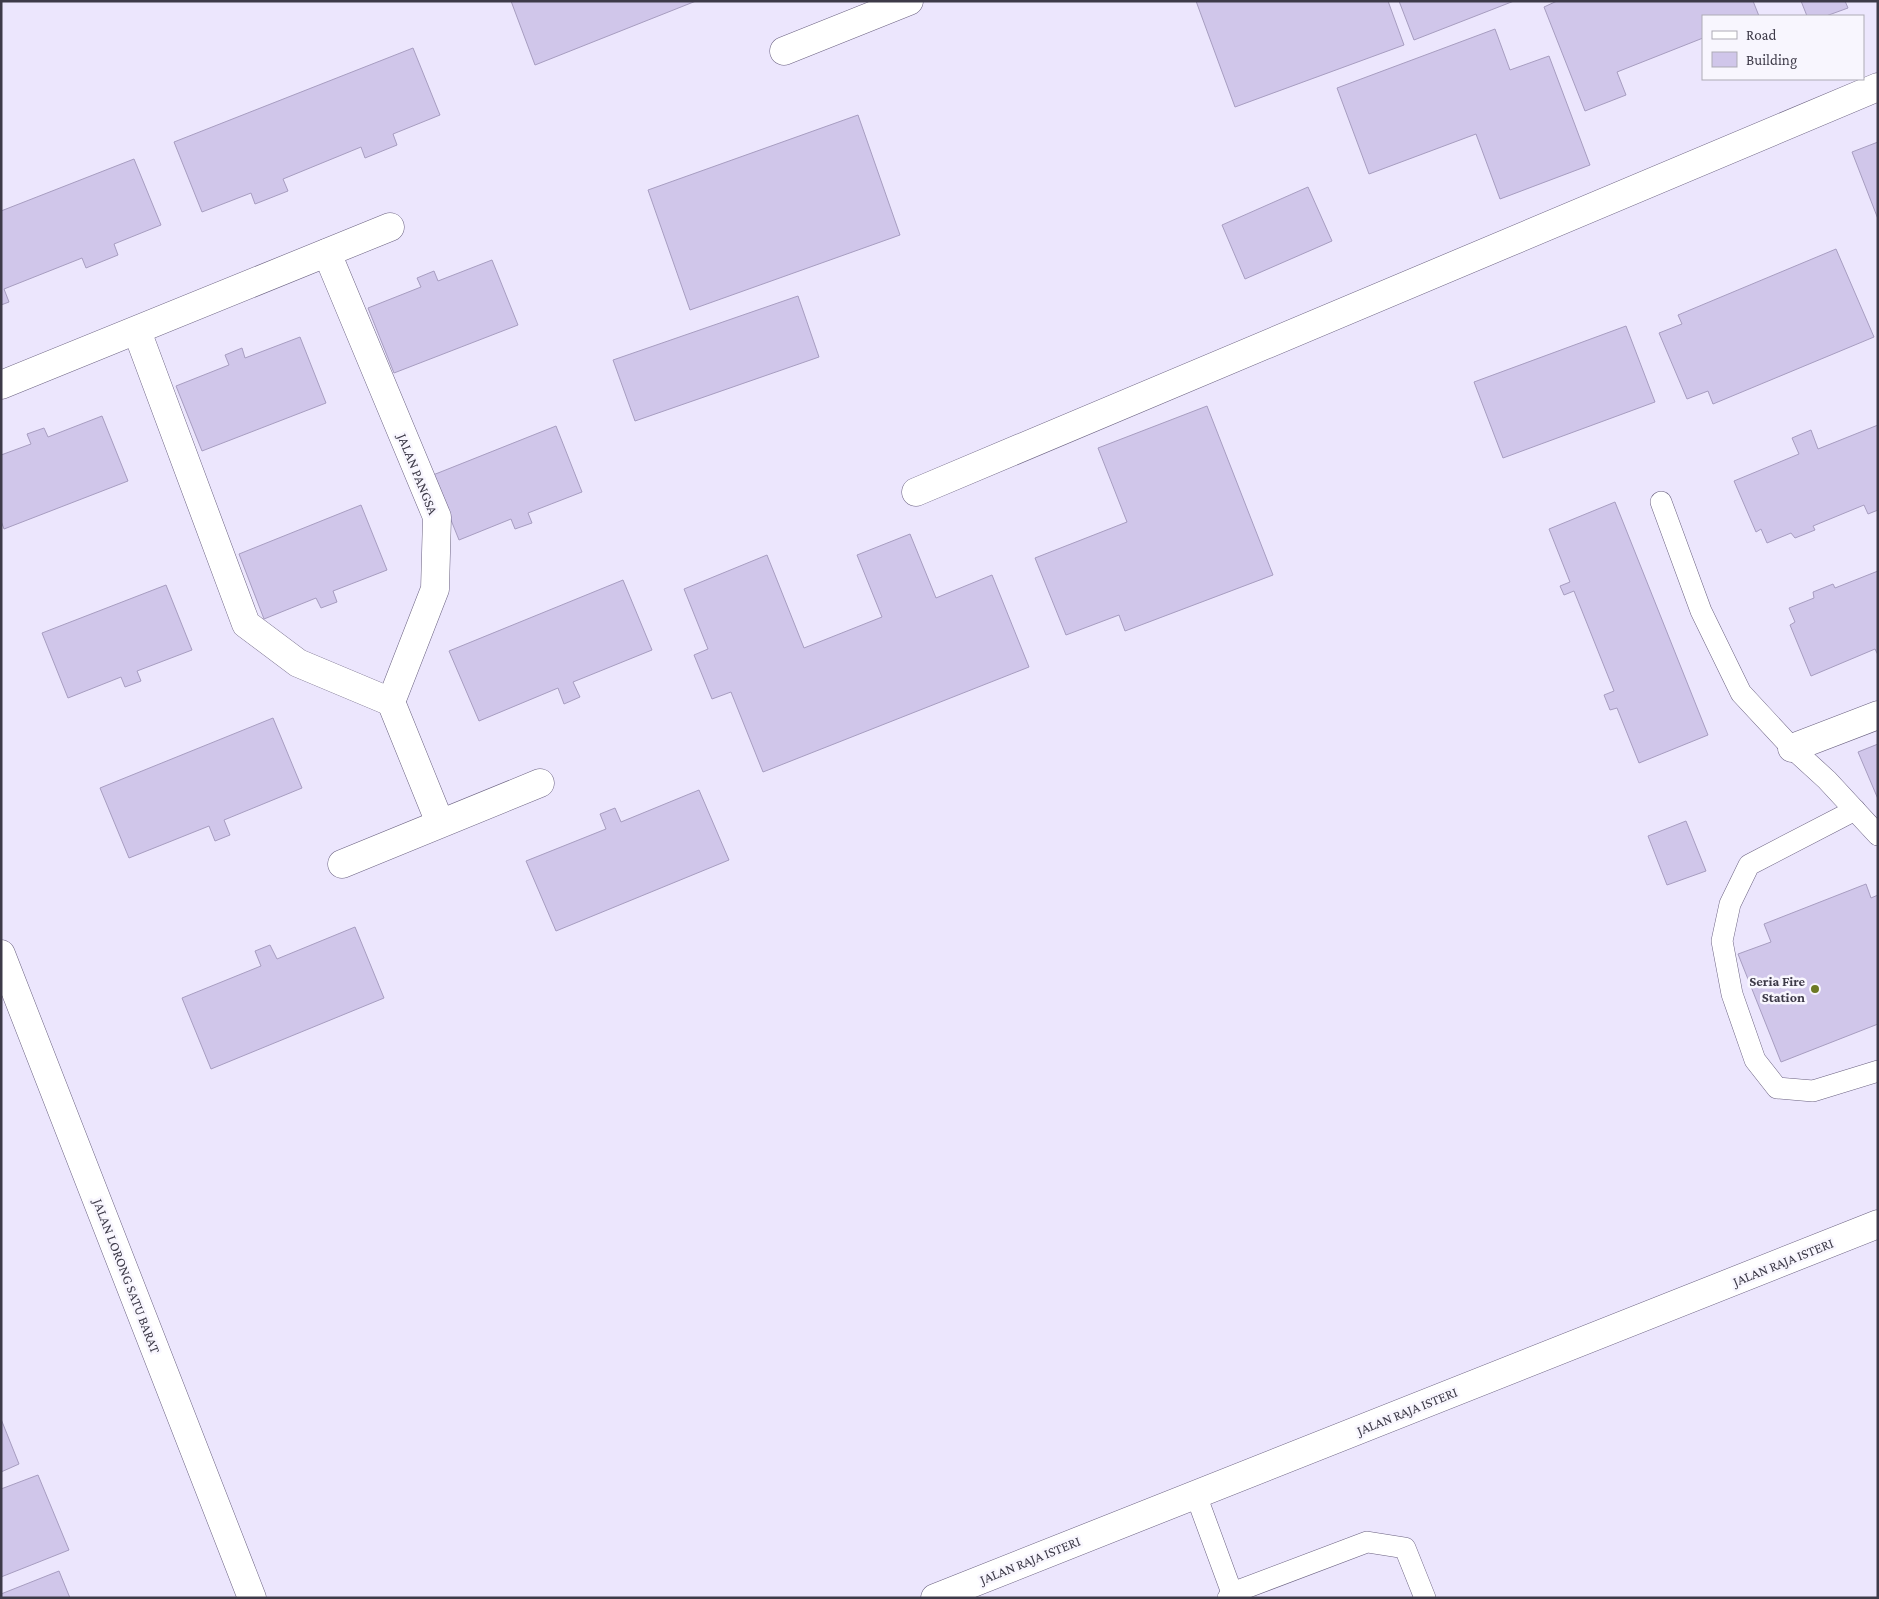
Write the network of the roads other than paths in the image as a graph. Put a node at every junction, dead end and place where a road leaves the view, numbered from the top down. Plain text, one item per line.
1 (909, 1) edge
2 (784, 50) dead end
3 (1878, 87) edge
4 (390, 227) dead end
5 (327, 253) junction
6 (137, 331) junction
7 (1, 386) edge
8 (916, 492) dead end
9 (1661, 502) dead end
10 (391, 702) junction
11 (1878, 715) edge
12 (1792, 748) junction
13 (540, 783) dead end
14 (1855, 810) junction
15 (440, 823) junction
16 (1878, 835) edge
17 (342, 864) dead end
18 (4, 970) edge
19 (1878, 1071) edge
20 (1874, 1229) edge
21 (1196, 1495) junction
22 (969, 1592) edge
23 (1230, 1595) edge
24 (252, 1598) edge
25 (935, 1598) edge
26 (1425, 1598) edge

1 - 2 street
3 - 8 street
4 - 5 street
5 - 6 street
5 - 10 street, JALAN PANGSA
6 - 7 street
6 - 10 street
9 - 12 lane
10 - 15 street
11 - 12 street
12 - 14 lane
13 - 15 street
14 - 16 lane
14 - 19 lane
15 - 17 street
18 - 24 street, JALAN LORONG SATU BARAT
20 - 21 street, JALAN RAJA ISTERI
21 - 22 street, JALAN RAJA ISTERI
21 - 23 lane
22 - 25 street, JALAN RAJA ISTERI
23 - 26 lane

